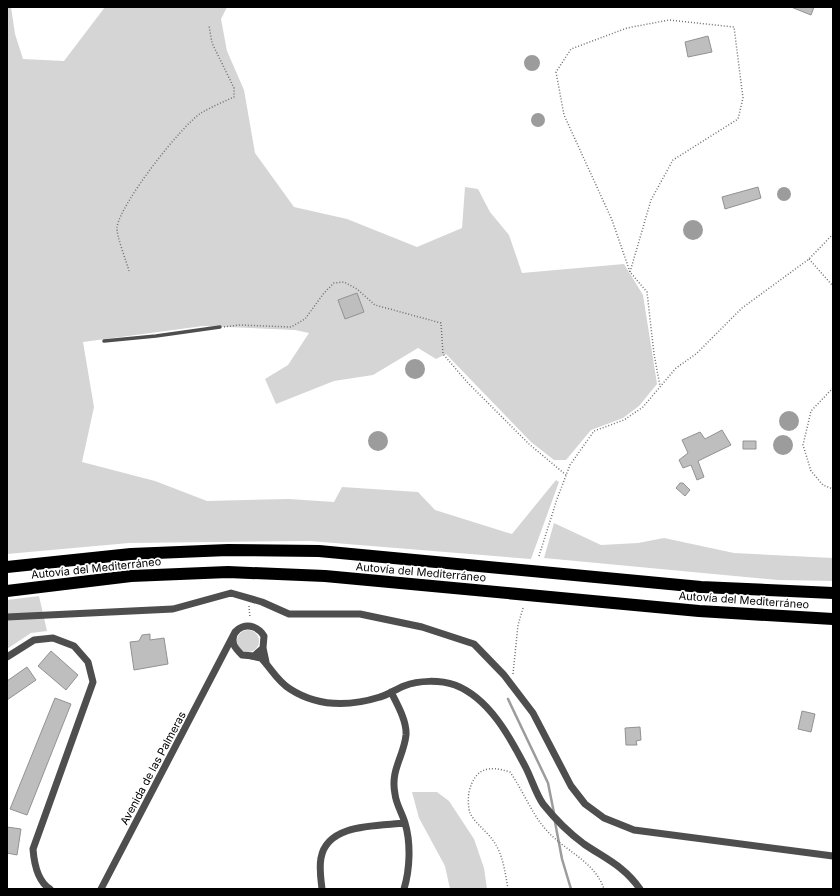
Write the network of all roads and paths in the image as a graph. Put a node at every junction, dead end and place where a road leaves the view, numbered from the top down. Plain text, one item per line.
1 (209, 26) dead end
2 (833, 234) edge
3 (809, 259) junction
4 (129, 271) dead end
5 (630, 272) junction
6 (833, 286) edge
7 (220, 327) joint
8 (104, 341) dead end
9 (660, 386) junction
10 (833, 388) edge
11 (566, 474) junction
12 (833, 489) edge
13 (539, 556) dead end
14 (7, 567) edge
15 (7, 591) edge
16 (833, 594) edge
17 (248, 598) junction
18 (523, 608) dead end
19 (7, 617) edge
20 (833, 618) edge
21 (250, 625) junction
22 (235, 632) junction
23 (263, 648) junction
24 (242, 655) junction
25 (251, 656) junction
26 (7, 657) edge
27 (224, 658) junction
28 (266, 663) junction
29 (512, 685) junction
30 (391, 692) junction
31 (405, 823) junction
32 (833, 856) edge
33 (50, 889) edge
34 (101, 889) edge
35 (322, 889) edge
36 (404, 889) edge
37 (508, 889) edge
38 (604, 889) edge
39 (640, 889) edge

1 - 4 path
2 - 3 path
3 - 6 path
3 - 9 path
5 - 5 path
5 - 9 path
7 - 8 lane
7 - 11 path
9 - 11 path
10 - 12 path
11 - 13 path
14 - 16 highway, Autovía del Mediterráneo
15 - 20 highway, Autovía del Mediterráneo
17 - 19 street
17 - 21 path
17 - 29 street
18 - 29 path
21 - 22 street
21 - 23 street
22 - 24 street
22 - 27 street, Avenida de las Palmeras
23 - 25 street
23 - 28 street
24 - 25 street
24 - 27 street
25 - 28 street
26 - 33 street
27 - 34 street, Avenida de las Palmeras
28 - 30 street
29 - 32 street
30 - 31 street
30 - 39 street
31 - 35 street
31 - 36 street
37 - 38 path

